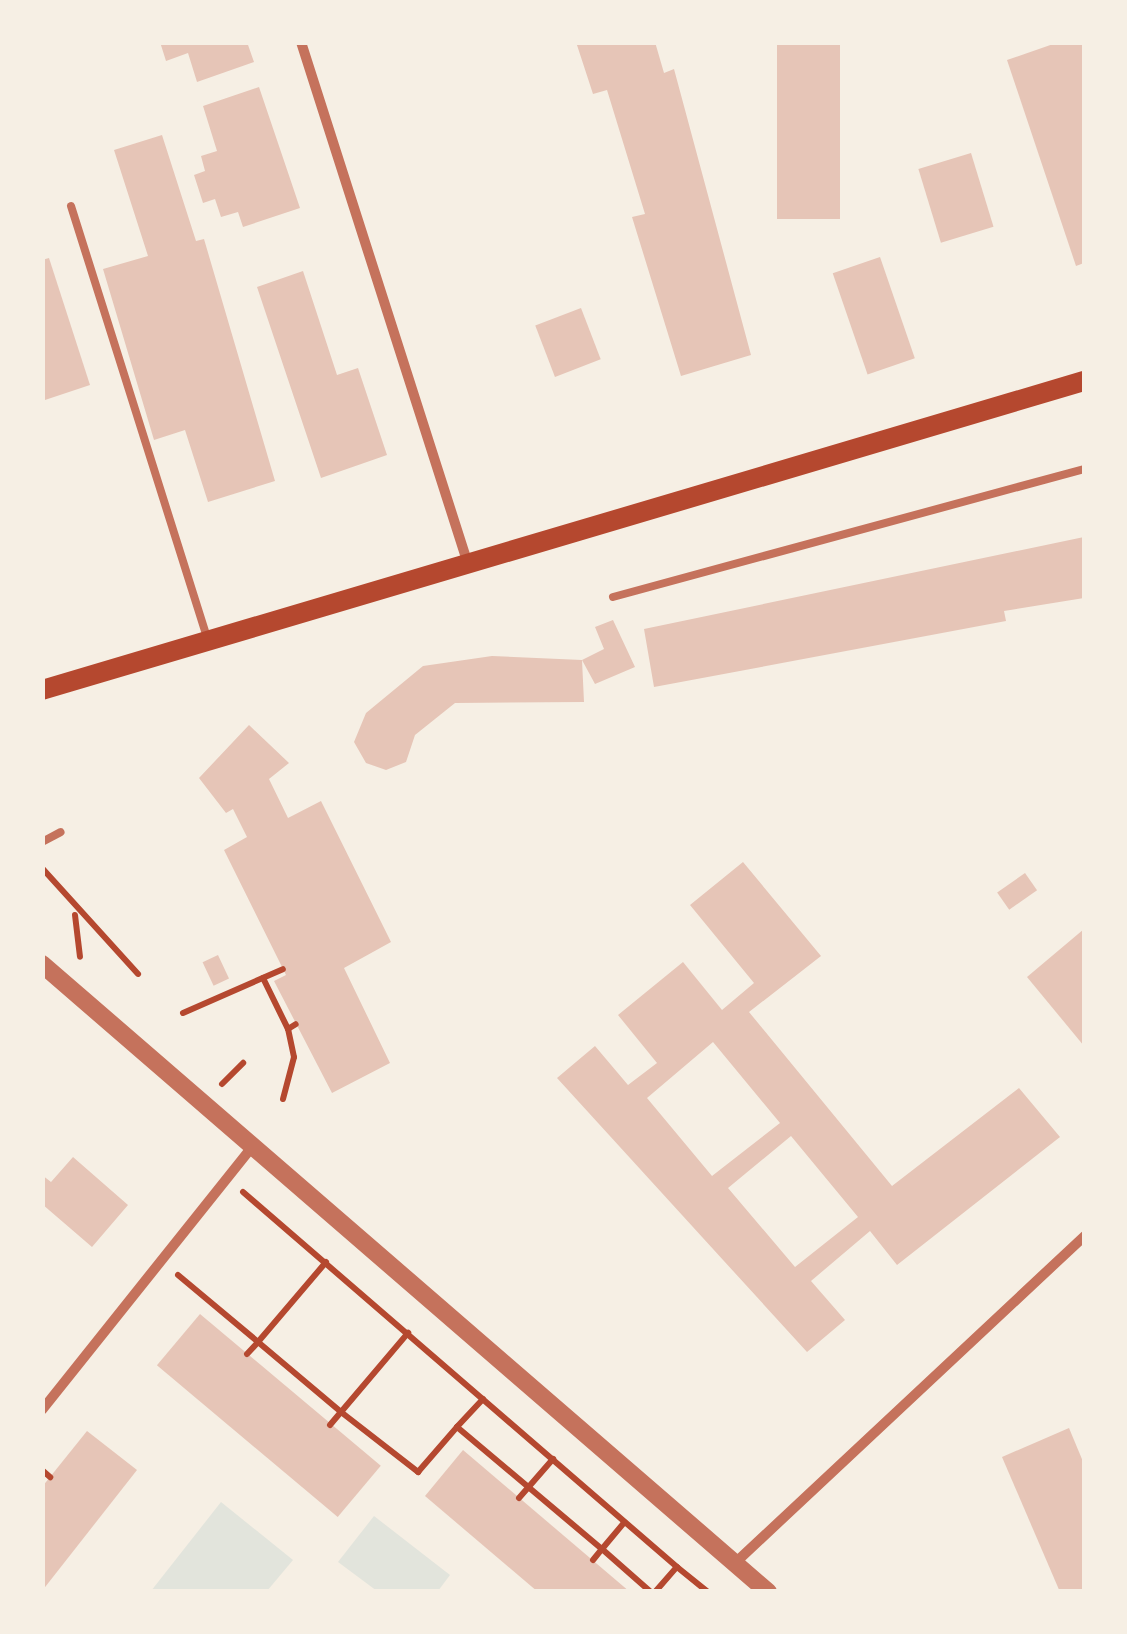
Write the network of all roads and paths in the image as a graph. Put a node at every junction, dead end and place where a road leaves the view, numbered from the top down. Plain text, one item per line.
1 (301, 42) edge
2 (71, 206) dead end
3 (1084, 381) edge
4 (1084, 469) edge
5 (469, 564) junction
6 (613, 597) dead end
7 (209, 641) junction
8 (42, 690) edge
9 (61, 832) dead end
10 (42, 842) edge
11 (42, 868) edge
12 (42, 964) edge
13 (282, 969) dead end
14 (138, 974) dead end
15 (262, 978) junction
16 (221, 983) dead end
17 (226, 994) junction
18 (183, 1013) dead end
19 (296, 1024) dead end
20 (288, 1029) junction
21 (283, 1100) dead end
22 (249, 1151) junction
23 (1084, 1236) edge
24 (160, 1260) junction
25 (326, 1262) junction
26 (408, 1334) junction
27 (258, 1342) junction
28 (247, 1354) dead end
29 (483, 1399) junction
30 (42, 1410) edge
31 (341, 1412) junction
32 (330, 1424) dead end
33 (457, 1427) junction
34 (553, 1459) junction
35 (42, 1470) edge
36 (50, 1477) dead end
37 (529, 1488) junction
38 (519, 1498) dead end
39 (626, 1522) junction
40 (602, 1548) junction
41 (593, 1560) dead end
42 (734, 1565) junction
43 (677, 1566) junction
44 (653, 1592) edge
45 (708, 1592) edge
46 (768, 1592) edge

1 - 5 street
2 - 7 lane
3 - 5 main road
4 - 6 lane
5 - 7 main road
7 - 8 main road
9 - 10 lane
11 - 14 path
12 - 22 street
13 - 15 path
15 - 17 path
15 - 20 path
16 - 17 path
17 - 18 path
19 - 20 path
20 - 21 path
22 - 24 street
22 - 25 path
22 - 42 street
23 - 42 street
24 - 27 path
24 - 30 street
25 - 26 path
25 - 27 path
26 - 29 path
26 - 31 path
27 - 28 path
27 - 31 path
29 - 33 path
29 - 34 path
31 - 32 path
31 - 33 path
33 - 37 path
34 - 37 path
34 - 39 path
35 - 36 path
37 - 38 path
37 - 40 path
39 - 40 path
39 - 43 path
40 - 41 path
40 - 44 path
42 - 46 street
43 - 44 path
43 - 45 path

